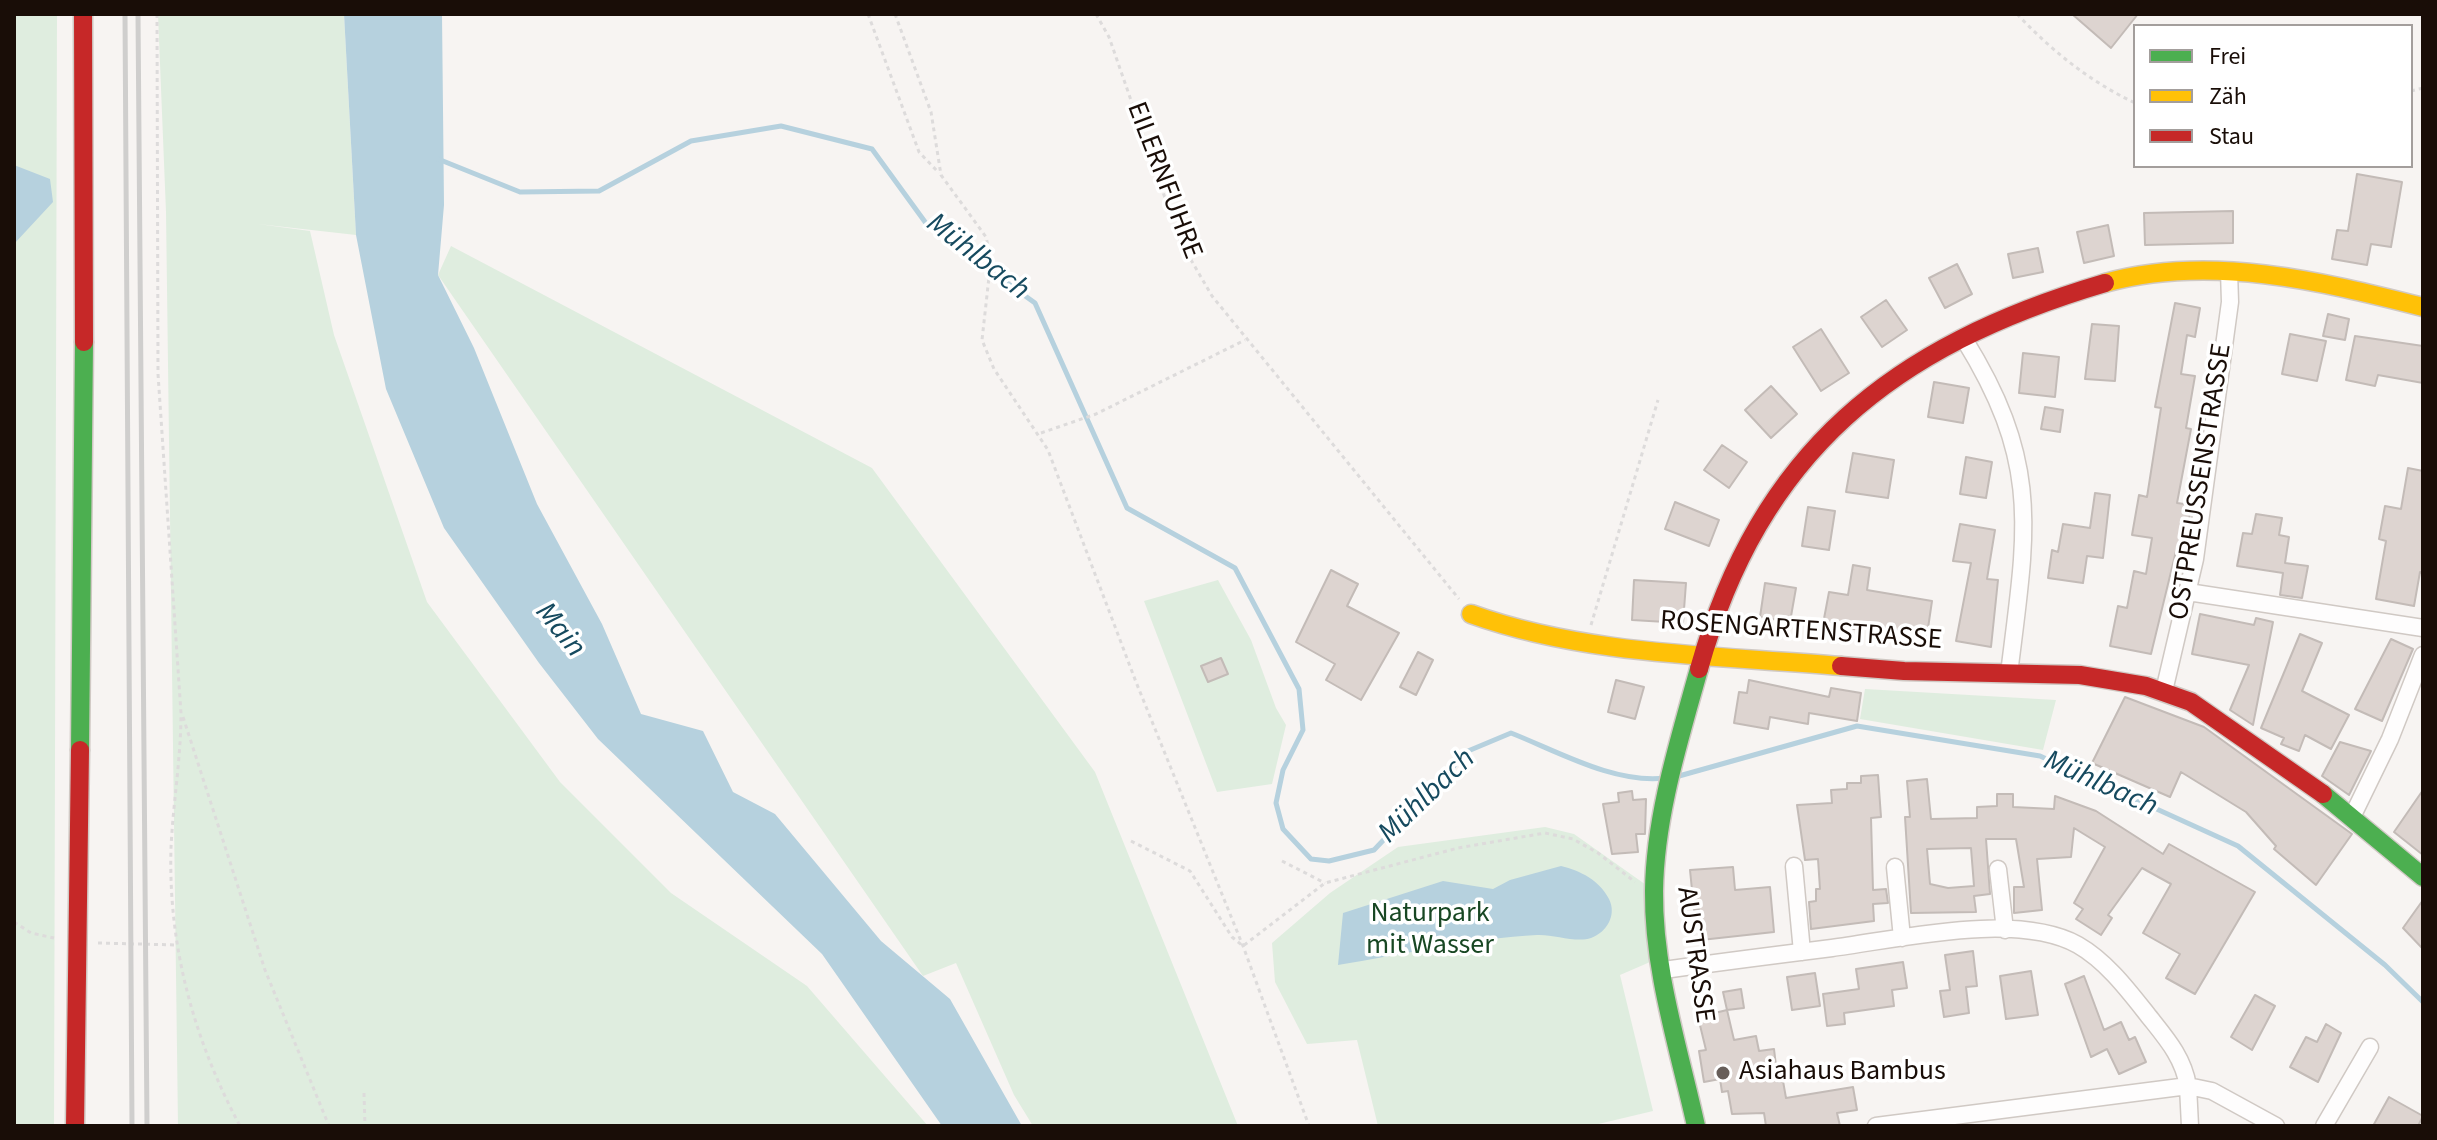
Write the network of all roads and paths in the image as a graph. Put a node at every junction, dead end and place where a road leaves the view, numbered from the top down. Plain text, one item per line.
1 (83, 14) edge
2 (157, 14) edge
3 (868, 14) edge
4 (895, 14) edge
5 (1096, 14) edge
6 (2017, 14) edge
7 (2133, 102) edge
8 (941, 175) junction
9 (2229, 271) junction
10 (2423, 307) edge
11 (1964, 339) junction
12 (1245, 340) junction
13 (1658, 400) dead end
14 (1040, 433) junction
15 (2188, 592) junction
16 (1471, 614) joint
17 (2423, 628) edge
18 (1586, 644) junction
19 (1703, 652) junction
20 (2422, 660) edge
21 (2009, 674) junction
22 (2164, 691) junction
23 (181, 713) junction
24 (2353, 815) junction
25 (1131, 841) dead end
26 (1282, 861) dead end
27 (1794, 866) dead end
28 (1895, 867) dead end
29 (1998, 869) dead end
30 (2423, 877) edge
31 (1325, 883) junction
32 (1654, 897) junction
33 (14, 922) edge
34 (2005, 930) junction
35 (1902, 938) junction
36 (77, 942) junction
37 (178, 945) junction
38 (1243, 946) junction
39 (1802, 952) junction
40 (1664, 970) junction
41 (2370, 1047) dead end
42 (2188, 1086) junction
43 (364, 1093) dead end
44 (1902, 1124) edge
45 (75, 1126) edge
46 (240, 1126) edge
47 (329, 1126) edge
48 (365, 1126) edge
49 (1309, 1126) edge
50 (1696, 1126) edge
51 (1876, 1126) edge
52 (2190, 1126) edge
53 (2276, 1126) edge
54 (2324, 1126) edge

1 - 36 street
2 - 23 path
3 - 8 path
4 - 8 path
5 - 12 path, EILERNFUHRE
6 - 7 path
8 - 14 path
9 - 10 street, AUSTRASSE
9 - 11 street, AUSTRASSE
9 - 15 street, OSTPREUSSENSTRASSE
11 - 19 street, AUSTRASSE
11 - 21 street
12 - 14 path
12 - 16 path
13 - 18 path
14 - 38 path
15 - 17 street
15 - 22 street, OSTPREUSSENSTRASSE
16 - 18 street, ROSENGARTENSTRASSE
18 - 19 street, ROSENGARTENSTRASSE
19 - 21 street, ROSENGARTENSTRASSE
19 - 32 street, AUSTRASSE
20 - 24 street
21 - 22 street, ROSENGARTENSTRASSE
22 - 24 street, ROSENGARTENSTRASSE
23 - 37 path
23 - 47 path
24 - 30 street, ROSENGARTENSTRASSE
25 - 38 path
26 - 31 path
27 - 39 street
28 - 35 street
29 - 34 street
31 - 32 path
31 - 38 path
32 - 40 street, AUSTRASSE
33 - 36 path
34 - 35 street
34 - 42 street
35 - 39 street
36 - 37 path
36 - 45 street
37 - 46 path
38 - 49 path
39 - 40 street
40 - 50 street, AUSTRASSE
41 - 54 street
42 - 44 street
42 - 52 street
42 - 53 street
43 - 48 path
44 - 51 street

